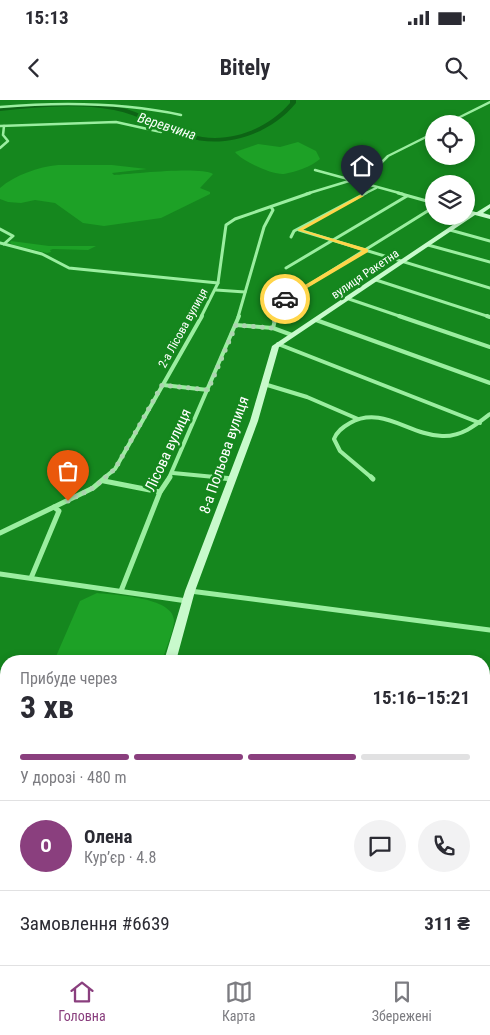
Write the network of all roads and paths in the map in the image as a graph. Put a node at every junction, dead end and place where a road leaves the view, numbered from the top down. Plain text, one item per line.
1 (490, 102) edge
2 (0, 107) edge
3 (181, 115) dead end
4 (464, 115) edge
5 (2, 126) edge
6 (161, 132) dead end
7 (425, 138) edge
8 (0, 148) edge
9 (315, 170) dead end
10 (355, 178) dead end
11 (349, 181) junction
12 (376, 188) junction
13 (408, 196) junction
14 (425, 202) edge
15 (490, 206) edge
16 (271, 207) junction
17 (425, 211) edge
18 (476, 214) junction
19 (490, 217) edge
20 (0, 229) edge
21 (299, 230) junction
22 (450, 230) junction
23 (291, 237) dead end
24 (331, 240) junction
25 (490, 241) edge
26 (2, 244) edge
27 (428, 245) junction
28 (366, 250) junction
29 (403, 262) junction
30 (490, 262) edge
31 (286, 268) dead end
32 (376, 280) junction
33 (218, 283) junction
34 (490, 288) edge
35 (216, 290) junction
36 (245, 292) junction
37 (349, 299) junction
38 (490, 317) edge
39 (316, 320) junction
40 (236, 325) junction
41 (272, 328) junction
42 (292, 335) junction
43 (278, 344) junction
44 (490, 347) edge
45 (490, 383) edge
46 (264, 384) junction
47 (162, 385) junction
48 (208, 390) junction
49 (490, 414) edge
50 (358, 419) junction
51 (480, 423) junction
52 (172, 473) junction
53 (373, 479) dead end
54 (232, 480) junction
55 (104, 481) junction
56 (160, 492) junction
57 (54, 507) junction
58 (0, 532) edge
59 (0, 574) edge
60 (31, 578) junction
61 (121, 591) junction
62 (189, 596) junction
63 (490, 630) edge
64 (172, 655) edge

1 - 4 street
2 - 3 street
5 - 6 street
5 - 8 street
7 - 10 street
9 - 11 street
11 - 12 street
11 - 16 street, 2-а Лісова вулиця
12 - 13 street
12 - 21 street
13 - 14 street
13 - 24 street
15 - 18 street, вулиця Ракетна
16 - 33 street, 2-а Лісова вулиця
16 - 36 street, Лісова вулиця
17 - 28 street
18 - 19 street
18 - 22 street, вулиця Ракетна
20 - 26 street
21 - 23 street
21 - 24 street
22 - 25 street
22 - 27 street, вулиця Ракетна
24 - 28 street
24 - 31 street
26 - 33 street
27 - 29 street, вулиця Ракетна
27 - 30 street
28 - 29 street
28 - 41 street
29 - 32 street, вулиця Ракетна
29 - 34 street
32 - 37 street, вулиця Ракетна
32 - 38 street
33 - 35 street, 2-а Лісова вулиця
35 - 36 street
35 - 47 street, 2-а Лісова вулиця
36 - 40 street, Лісова вулиця
37 - 39 street, вулиця Ракетна
37 - 44 street
39 - 42 street, вулиця Ракетна
39 - 45 street
40 - 41 street
40 - 48 street, Лісова вулиця
41 - 42 street
42 - 43 street, вулиця Ракетна
43 - 46 street
43 - 51 street
46 - 50 street, 8-а Польова вулиця
46 - 54 street, 8-а Польова вулиця
47 - 48 street
47 - 55 street, 2-а Лісова вулиця
48 - 52 street, Лісова вулиця
49 - 51 street
50 - 51 street
50 - 53 street
52 - 54 street
52 - 56 street, Лісова вулиця
54 - 62 street, 8-а Польова вулиця
55 - 56 street
55 - 57 street, 2-а Лісова вулиця
56 - 61 street, Лісова вулиця
57 - 58 street, 2-а Лісова вулиця
57 - 60 street
59 - 60 street
60 - 61 street
61 - 62 street
62 - 63 street
62 - 64 street, 8-а Польова вулиця

